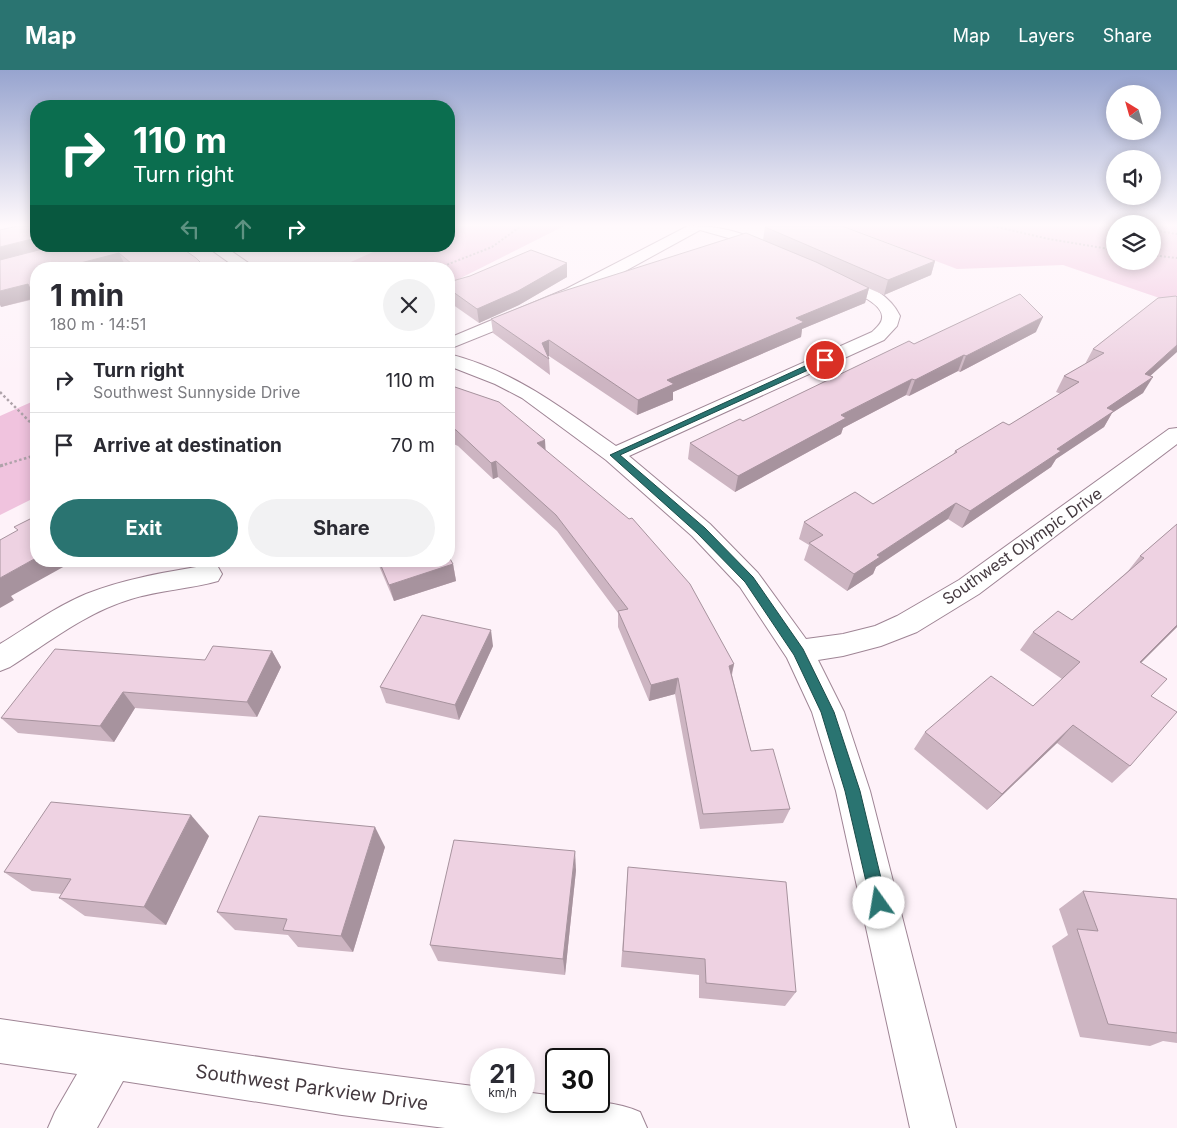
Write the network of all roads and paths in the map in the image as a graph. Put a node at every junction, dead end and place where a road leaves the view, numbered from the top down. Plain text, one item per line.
1 (607, 275) edge
2 (827, 275) edge
3 (455, 342) edge
4 (455, 362) edge
5 (0, 392) edge
6 (30, 422) edge
7 (1177, 434) edge
8 (614, 455) junction
9 (30, 457) edge
10 (0, 466) edge
11 (209, 574) dead end
12 (799, 652) junction
13 (0, 659) edge
14 (0, 1041) edge
15 (112, 1058) junction
16 (71, 1128) edge
17 (624, 1128) edge
18 (933, 1128) edge

1 - 3 street
2 - 8 street
4 - 8 street
5 - 6 path
7 - 12 street, Southwest Olympic Drive
8 - 12 street
9 - 10 path
11 - 13 street
12 - 18 street
14 - 15 street, Southwest Parkview Drive
15 - 16 street
15 - 17 street, Southwest Parkview Drive

